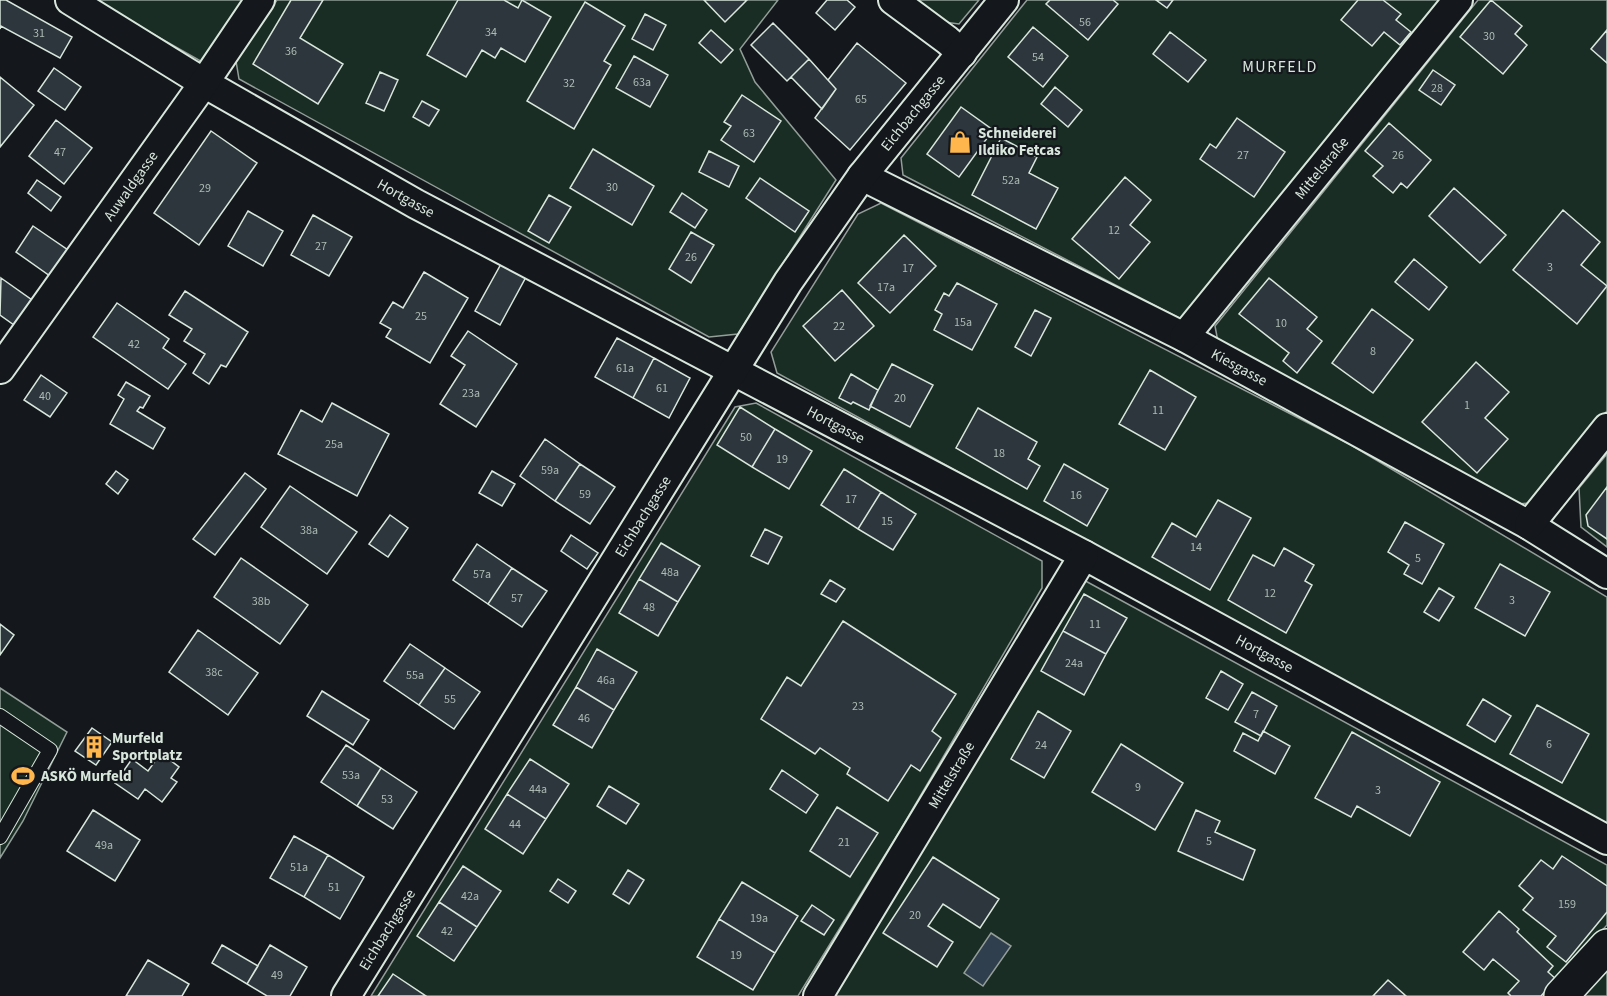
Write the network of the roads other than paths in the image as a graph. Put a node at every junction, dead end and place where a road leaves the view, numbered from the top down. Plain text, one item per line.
1 (70, 0) edge
2 (260, 0) edge
3 (893, 0) edge
4 (1004, 0) edge
5 (1458, 0) edge
6 (962, 53) junction
7 (204, 82) junction
8 (862, 176) junction
9 (1184, 337) junction
10 (0, 369) edge
11 (733, 371) junction
12 (1607, 428) edge
13 (1529, 525) junction
14 (1083, 555) junction
15 (1607, 574) edge
16 (0, 716) edge
17 (0, 837) edge
18 (1607, 840) edge
19 (1607, 946) edge
20 (346, 996) edge
21 (818, 996) edge
22 (1561, 996) edge

1 - 7 street, Hortgasse
2 - 7 street, Auwaldgasse
3 - 6 street
4 - 6 street, Eichbachgasse
5 - 9 street, Mittelstraße
6 - 8 street, Eichbachgasse
7 - 10 street, Auwaldgasse
7 - 11 street, Hortgasse
8 - 9 street, Kiesgasse
8 - 11 street, Eichbachgasse
9 - 13 street, Kiesgasse
11 - 14 street, Hortgasse
11 - 20 street, Eichbachgasse
12 - 13 street
13 - 15 street, Kiesgasse
14 - 18 street, Hortgasse
14 - 21 street, Mittelstraße
16 - 17 lane
19 - 22 street

